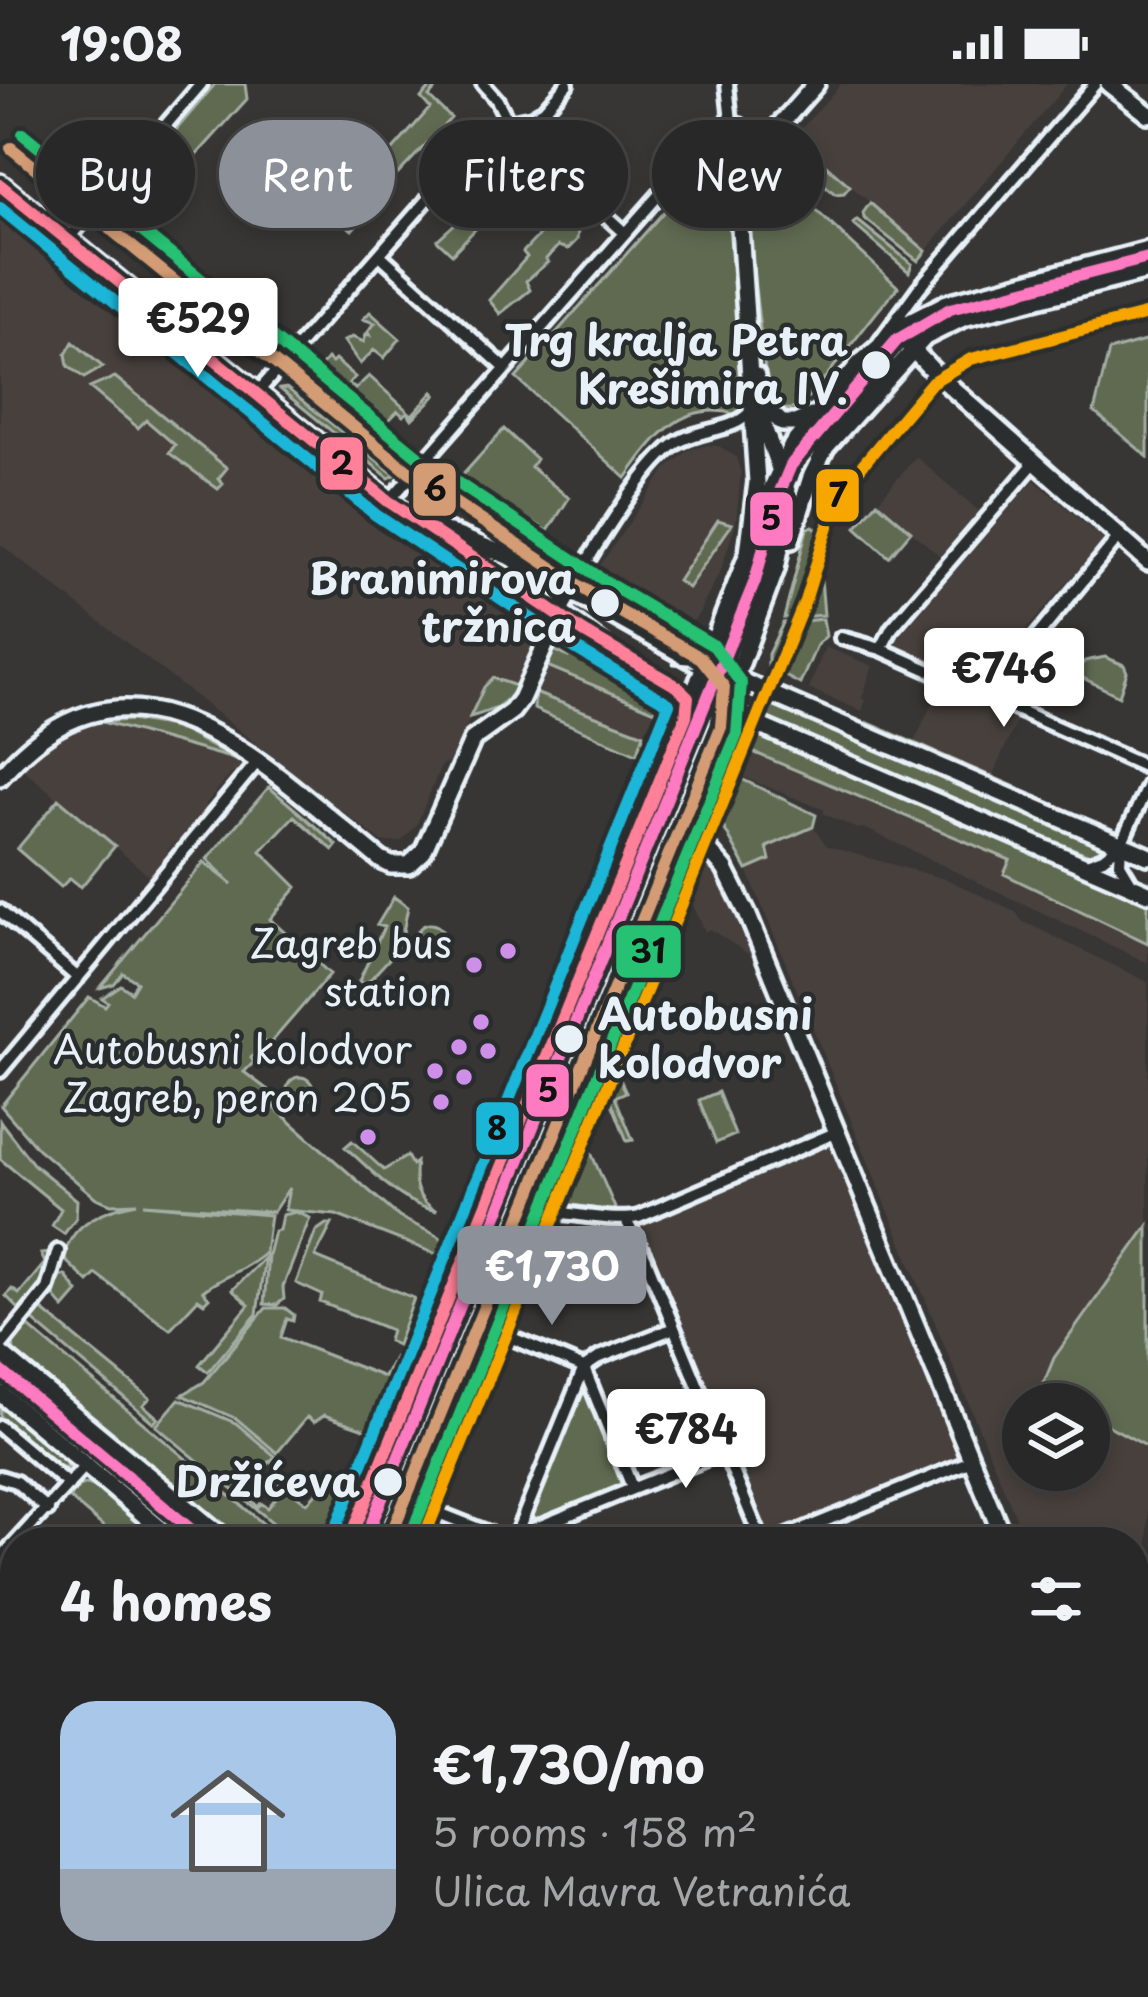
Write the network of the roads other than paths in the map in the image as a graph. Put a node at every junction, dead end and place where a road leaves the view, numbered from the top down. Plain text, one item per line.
1 (201, 84) edge
2 (483, 84) edge
3 (567, 84) edge
4 (728, 84) edge
5 (816, 84) edge
6 (1095, 84) edge
7 (1108, 84) edge
8 (1148, 114) edge
9 (530, 118) joint
10 (506, 120) joint
11 (731, 120) edge
12 (784, 120) edge
13 (0, 183) edge
14 (652, 203) edge
15 (419, 210) edge
16 (619, 228) edge
17 (740, 228) edge
18 (625, 233) junction
19 (68, 239) junction
20 (1148, 250) edge
21 (380, 255) junction
22 (1148, 271) edge
23 (895, 331) junction
24 (879, 343) junction
25 (911, 349) junction
26 (506, 368) junction
27 (256, 394) junction
28 (756, 407) junction
29 (819, 412) junction
30 (1035, 462) junction
31 (778, 468) junction
32 (389, 501) junction
33 (420, 523) junction
34 (753, 533) junction
35 (1119, 537) junction
36 (1148, 562) edge
37 (776, 569) junction
38 (570, 590) junction
39 (559, 612) junction
40 (841, 638) dead end
41 (880, 650) junction
42 (705, 666) junction
43 (736, 679) junction
44 (988, 696) junction
45 (694, 697) junction
46 (730, 713) junction
47 (259, 760) junction
48 (1148, 768) edge
49 (0, 777) edge
50 (1148, 785) edge
51 (685, 823) junction
52 (1121, 844) junction
53 (664, 852) junction
54 (1148, 856) edge
55 (1084, 865) junction
56 (1142, 890) edge
57 (0, 911) edge
58 (78, 978) junction
59 (0, 1071) edge
60 (837, 1132) junction
61 (518, 1214) junction
62 (626, 1220) junction
63 (534, 1230) dead end
64 (58, 1251) dead end
65 (674, 1328) junction
66 (493, 1330) junction
67 (0, 1350) edge
68 (584, 1368) junction
69 (0, 1393) edge
70 (0, 1427) edge
71 (723, 1452) junction
72 (971, 1461) junction
73 (86, 1465) junction
74 (0, 1477) edge
75 (69, 1485) junction
76 (632, 1487) junction
77 (422, 1506) junction
78 (48, 1510) junction
79 (29, 1527) edge
80 (158, 1527) edge
81 (212, 1527) edge
82 (352, 1527) edge
83 (392, 1527) edge
84 (413, 1527) edge
85 (474, 1527) edge
86 (519, 1527) edge
87 (535, 1527) edge
88 (756, 1527) edge
89 (810, 1527) edge
90 (999, 1527) edge

1 - 19 street
2 - 10 street
3 - 9 street
4 - 11 street
5 - 12 main road
6 - 24 street
7 - 8 main road
9 - 10 street
13 - 19 main road
14 - 18 street
15 - 21 street
16 - 18 street
17 - 28 main road
18 - 26 street
19 - 27 main road
20 - 23 main road
21 - 26 street
21 - 27 street
22 - 25 main road
23 - 24 main road
23 - 25 main road
24 - 29 main road
25 - 30 main road
25 - 37 main road
26 - 32 street
27 - 32 main road
28 - 29 main road
28 - 31 main road
28 - 34 main road
28 - 38 street
29 - 31 main road
30 - 35 main road
30 - 41 street
31 - 34 main road
31 - 37 main road
32 - 33 main road
33 - 38 main road
33 - 39 main road
34 - 42 main road
35 - 36 main road
35 - 44 street
37 - 43 main road
38 - 39 main road
38 - 42 main road
39 - 45 main road
39 - 47 main road
40 - 41 street
41 - 44 street
42 - 43 main road
42 - 45 main road
43 - 46 main road
43 - 52 main road
44 - 48 street
45 - 46 main road
45 - 82 main road
46 - 51 main road
46 - 53 main road
46 - 55 main road
47 - 49 main road
47 - 58 street
50 - 52 street
51 - 53 main road
51 - 60 main road
52 - 54 main road
52 - 55 street
52 - 56 street
53 - 61 main road
55 - 56 main road
57 - 58 street
58 - 59 street
60 - 62 street
60 - 72 main road
61 - 62 street
61 - 83 main road
62 - 65 street
63 - 66 street
64 - 67 street
65 - 68 street
65 - 71 street
66 - 68 street
66 - 77 street
67 - 81 main road
68 - 76 street
68 - 86 street
69 - 73 main road
70 - 75 street
71 - 76 street
71 - 88 street
72 - 89 street
72 - 90 main road
73 - 75 street
73 - 80 main road
74 - 78 street
75 - 78 street
76 - 87 street
77 - 84 street
77 - 85 street
78 - 79 street

